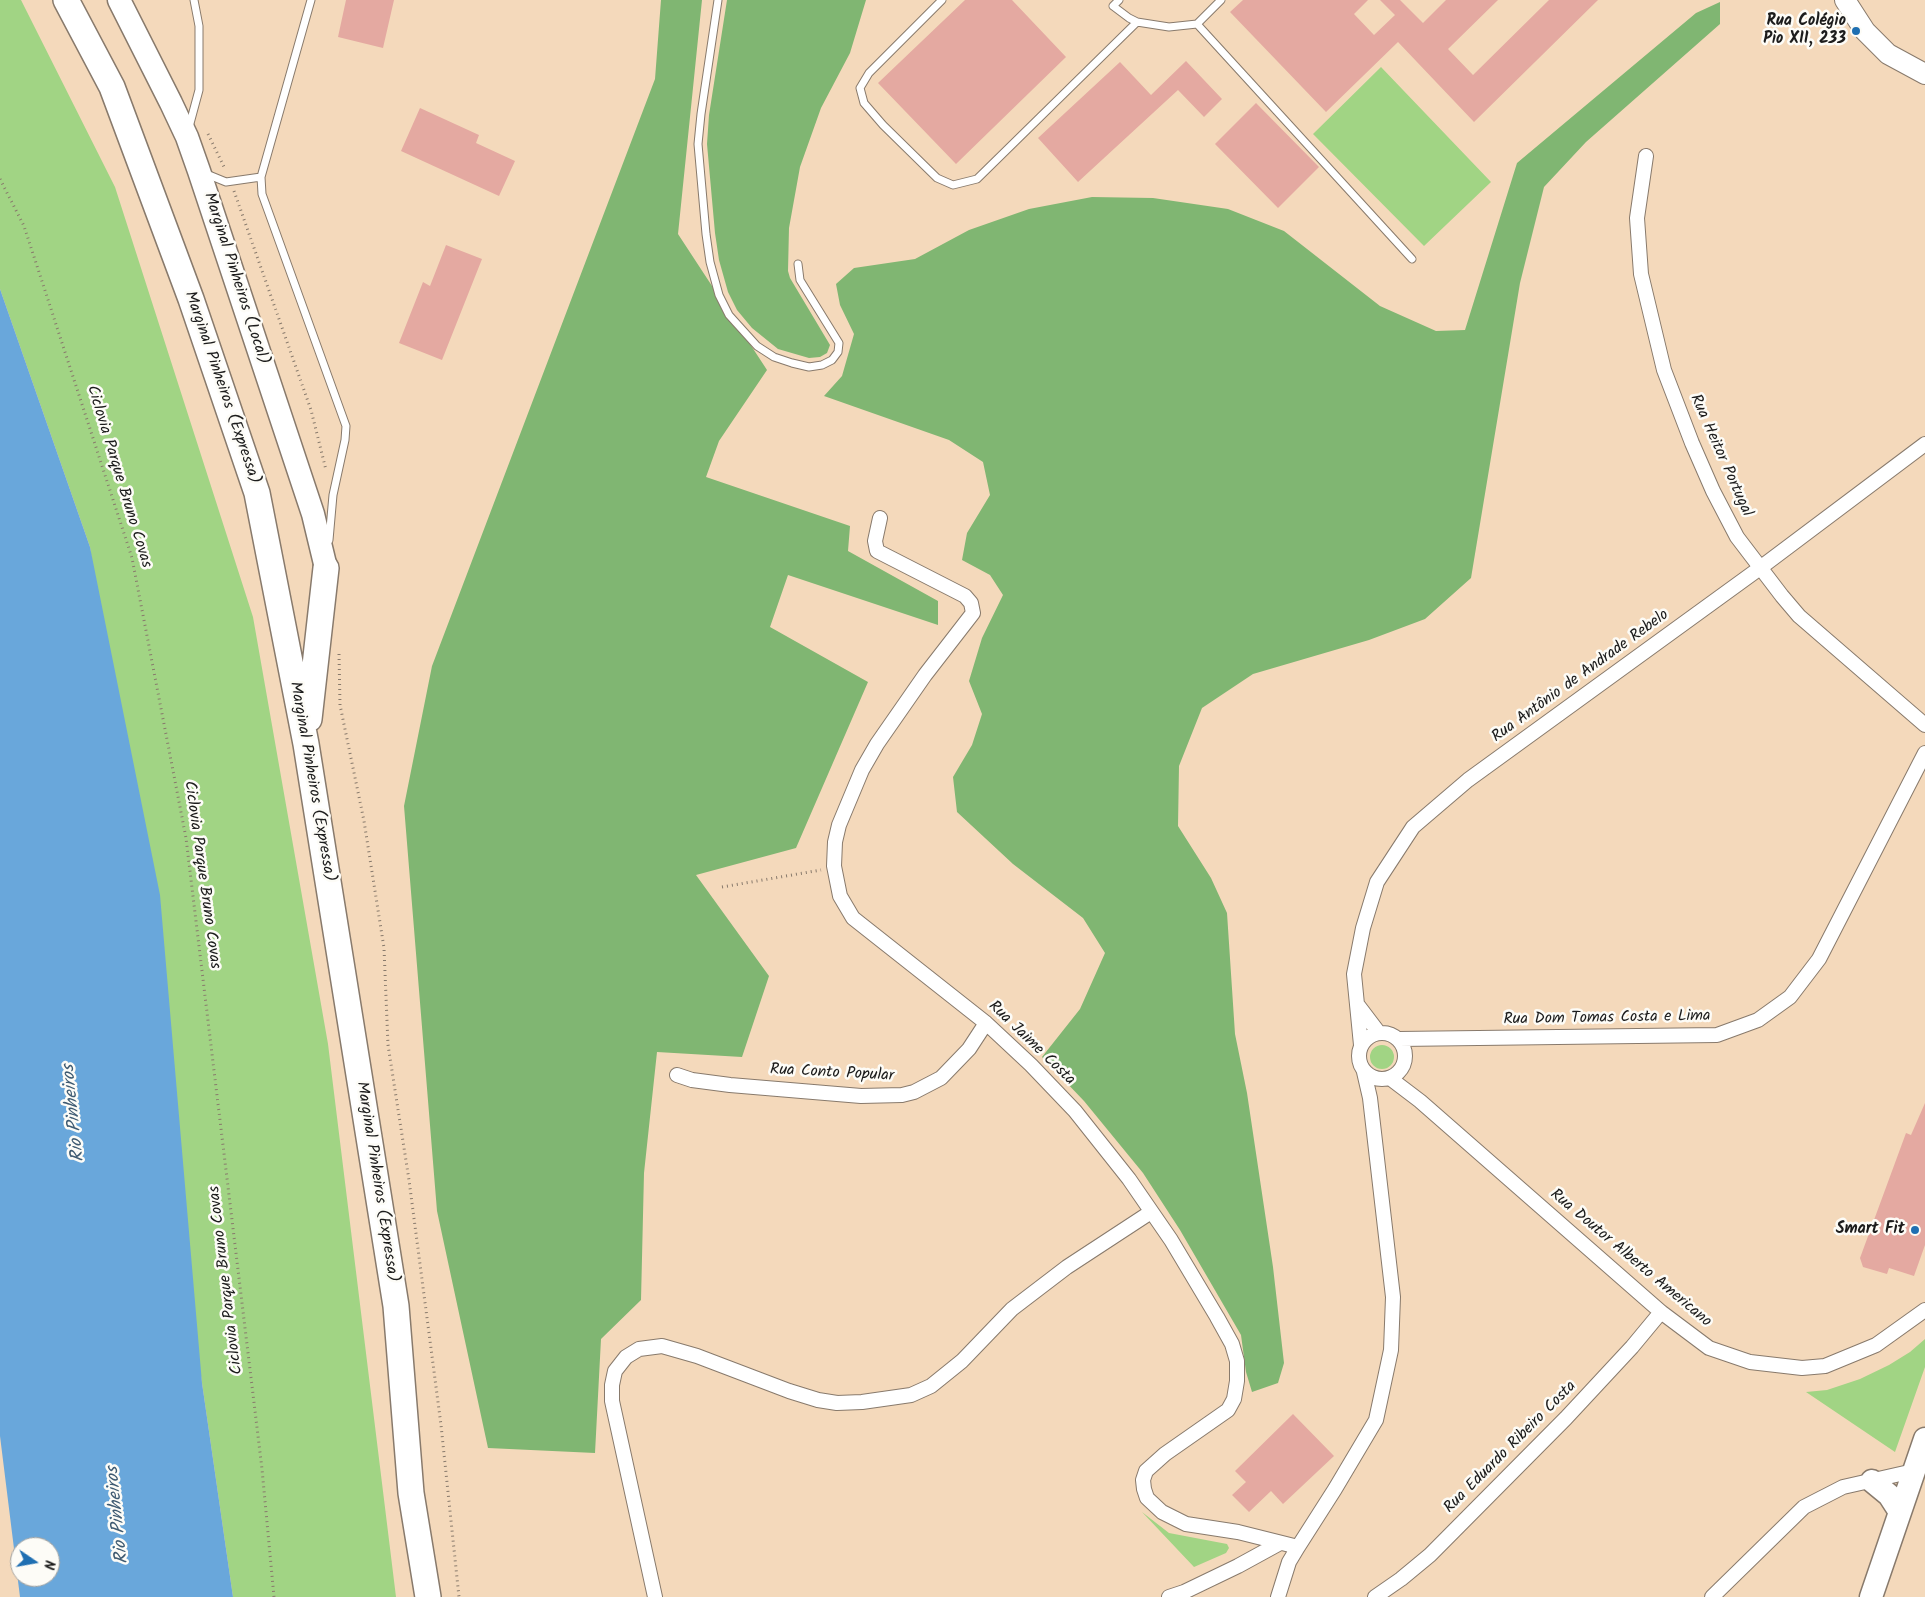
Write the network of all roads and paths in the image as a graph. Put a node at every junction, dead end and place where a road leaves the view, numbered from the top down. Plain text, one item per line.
1 (66, 0) edge
2 (119, 0) edge
3 (194, 0) edge
4 (311, 0) edge
5 (718, 0) edge
6 (942, 0) edge
7 (1119, 0) edge
8 (1221, 0) edge
9 (1845, 0) edge
10 (1137, 22) junction
11 (1197, 24) junction
12 (1925, 74) edge
13 (194, 110) junction
14 (187, 137) junction
15 (1646, 156) dead end
16 (199, 171) junction
17 (261, 176) junction
18 (0, 180) edge
19 (231, 183) junction
20 (1412, 260) dead end
21 (798, 264) dead end
22 (1925, 444) edge
23 (333, 495) junction
24 (880, 518) dead end
25 (326, 568) junction
26 (1760, 568) junction
27 (339, 647) dead end
28 (1925, 725) edge
29 (306, 744) junction
30 (1925, 753) edge
31 (834, 868) junction
32 (722, 887) dead end
33 (1357, 1004) junction
34 (986, 1023) junction
35 (1379, 1033) junction
36 (1399, 1039) junction
37 (1435, 1039) junction
38 (1361, 1045) junction
39 (1406, 1053) junction
40 (1364, 1072) junction
41 (677, 1075) dead end
42 (1389, 1077) junction
43 (1370, 1098) junction
44 (1152, 1212) junction
45 (1925, 1310) edge
46 (1660, 1312) junction
47 (1925, 1439) edge
48 (1919, 1470) edge
49 (1872, 1481) junction
50 (1900, 1512) junction
51 (1280, 1542) junction
52 (1298, 1547) junction
53 (274, 1597) edge
54 (428, 1597) edge
55 (459, 1597) edge
56 (655, 1597) edge
57 (1169, 1597) edge
58 (1278, 1597) edge
59 (1375, 1597) edge
60 (1712, 1597) edge
61 (1871, 1597) edge

1 - 29 highway, Marginal Pinheiros (Expressa)
2 - 14 main road, Marginal Pinheiros (Local)
3 - 13 lane
4 - 17 lane
5 - 21 lane
6 - 10 lane
7 - 10 lane
8 - 11 lane
9 - 12 street
10 - 11 lane
11 - 20 lane
13 - 14 lane
13 - 19 path
14 - 16 main road, Marginal Pinheiros (Local)
15 - 26 street, Rua Heitor Portugal
16 - 19 lane
16 - 25 main road, Marginal Pinheiros (Local)
17 - 19 lane
17 - 23 lane
18 - 53 path, Ciclovia Parque Bruno Covas
19 - 23 path
22 - 26 street, Rua Antônio de Andrade Rebelo
23 - 25 lane
24 - 31 street, Rua Jaime Costa
25 - 29 highway
26 - 28 street, Rua Heitor Portugal
26 - 33 street, Rua Antônio de Andrade Rebelo
27 - 55 path
29 - 54 highway, Marginal Pinheiros (Expressa)
30 - 37 street, Rua Dom Tomas Costa e Lima
31 - 32 path
31 - 34 street, Rua Jaime Costa
33 - 35 street
33 - 38 street, Rua Antônio de Andrade Rebelo
34 - 41 street, Rua Conto Popular
34 - 44 street, Rua Jaime Costa
35 - 36 street
35 - 38 street
36 - 37 street, Rua Dom Tomas Costa e Lima
36 - 39 street
37 - 39 street, Rua Dom Tomas Costa e Lima
38 - 40 street
39 - 42 street
40 - 42 street
40 - 43 street
42 - 43 street
42 - 46 street, Rua Doutor Alberto Americano
43 - 52 street
44 - 51 street, Rua Jaime Costa
44 - 56 street
45 - 46 street, Rua Doutor Alberto Americano
46 - 59 street, Rua Eduardo Ribeiro Costa
47 - 48 main road
48 - 49 street
48 - 50 main road
49 - 50 main road
49 - 60 street
50 - 61 main road
51 - 52 street, Rua Jaime Costa
51 - 57 street
52 - 58 street

